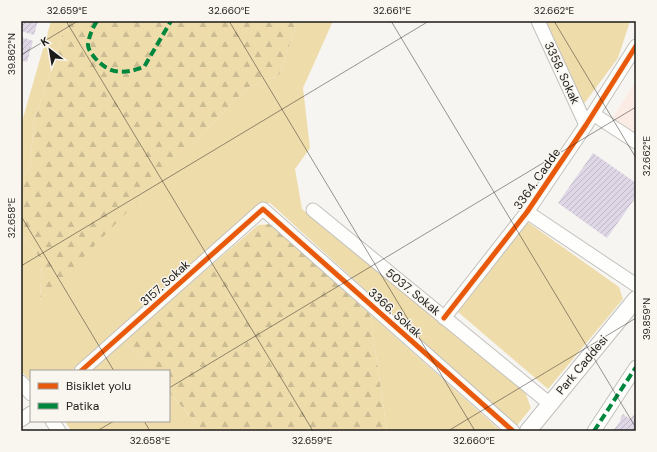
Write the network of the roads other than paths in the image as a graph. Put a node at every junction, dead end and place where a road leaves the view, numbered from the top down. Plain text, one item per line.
1 (538, 21) edge
2 (636, 46) edge
3 (589, 120) junction
4 (636, 142) edge
5 (263, 209) joint
6 (313, 210) dead end
7 (527, 212) junction
8 (636, 285) edge
9 (636, 299) edge
10 (444, 318) junction
11 (636, 366) edge
12 (82, 370) edge
13 (21, 382) edge
14 (30, 393) edge
15 (550, 404) junction
16 (30, 414) edge
17 (21, 420) edge
18 (53, 422) edge
19 (59, 431) edge
20 (513, 431) edge
21 (528, 431) edge
22 (594, 431) edge

1 - 3 street, 3358. Sokak
2 - 3 street, 3364. Cadde
3 - 4 street
3 - 7 street, 3364. Cadde
5 - 12 street, 3157. Sokak
5 - 20 street, 3366. Sokak
6 - 10 street, 5037. Sokak
7 - 8 street
7 - 10 street, 3364. Cadde
9 - 15 street, Park Caddesi
10 - 15 street, 5037. Sokak
11 - 22 street
13 - 14 street
15 - 21 street, Park Caddesi
16 - 17 street
18 - 19 street

